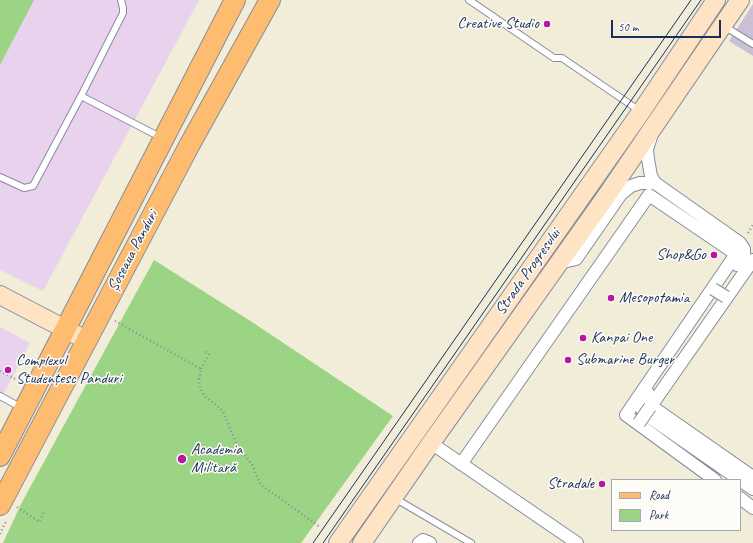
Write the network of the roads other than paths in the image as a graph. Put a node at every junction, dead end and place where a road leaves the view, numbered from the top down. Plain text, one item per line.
1 (121, 0) edge
2 (236, 0) edge
3 (270, 0) edge
4 (470, 0) edge
5 (740, 0) edge
6 (711, 7) edge
7 (722, 25) junction
8 (753, 44) edge
9 (81, 96) junction
10 (641, 112) junction
11 (653, 130) junction
12 (165, 139) junction
13 (0, 177) edge
14 (655, 183) junction
15 (753, 260) edge
16 (559, 264) junction
17 (713, 289) junction
18 (0, 295) edge
19 (726, 297) junction
20 (66, 330) junction
21 (86, 340) junction
22 (0, 396) edge
23 (651, 407) junction
24 (24, 409) junction
25 (639, 424) junction
26 (431, 443) junction
27 (0, 456) edge
28 (460, 464) junction
29 (753, 477) edge
30 (714, 479) edge
31 (739, 479) edge
32 (741, 481) edge
33 (753, 489) edge
34 (394, 498) junction
35 (741, 499) edge
36 (753, 508) edge
37 (7, 511) edge
38 (338, 543) edge
39 (362, 543) edge
40 (419, 543) edge
41 (430, 543) edge
42 (471, 543) edge
43 (577, 543) edge

1 - 9 lane
2 - 12 main road, Șoseaua Panduri
3 - 21 main road, Șoseaua Panduri
4 - 10 lane
5 - 7 main road, Strada Progresului
6 - 7 main road
6 - 10 main road, Strada Progresului
7 - 8 lane
7 - 11 main road, Strada Progresului
9 - 12 lane
9 - 13 lane
10 - 38 main road, Strada Progresului
11 - 14 street
11 - 16 main road, Strada Progresului
12 - 20 main road, Șoseaua Panduri
14 - 16 street
14 - 31 street
15 - 19 street
16 - 26 main road, Strada Progresului
17 - 19 street, bridge
17 - 25 street
17 - 28 street
18 - 20 main road
19 - 23 street
20 - 21 main road
20 - 24 main road, Șoseaua Panduri
21 - 37 main road, Șoseaua Panduri
22 - 24 lane
23 - 25 street, bridge
23 - 29 street
24 - 27 main road, Șoseaua Panduri
25 - 30 street
26 - 28 street
26 - 34 main road, Strada Progresului
28 - 43 street
32 - 33 street
34 - 39 main road, Strada Progresului
34 - 42 lane
35 - 36 street
40 - 41 street

